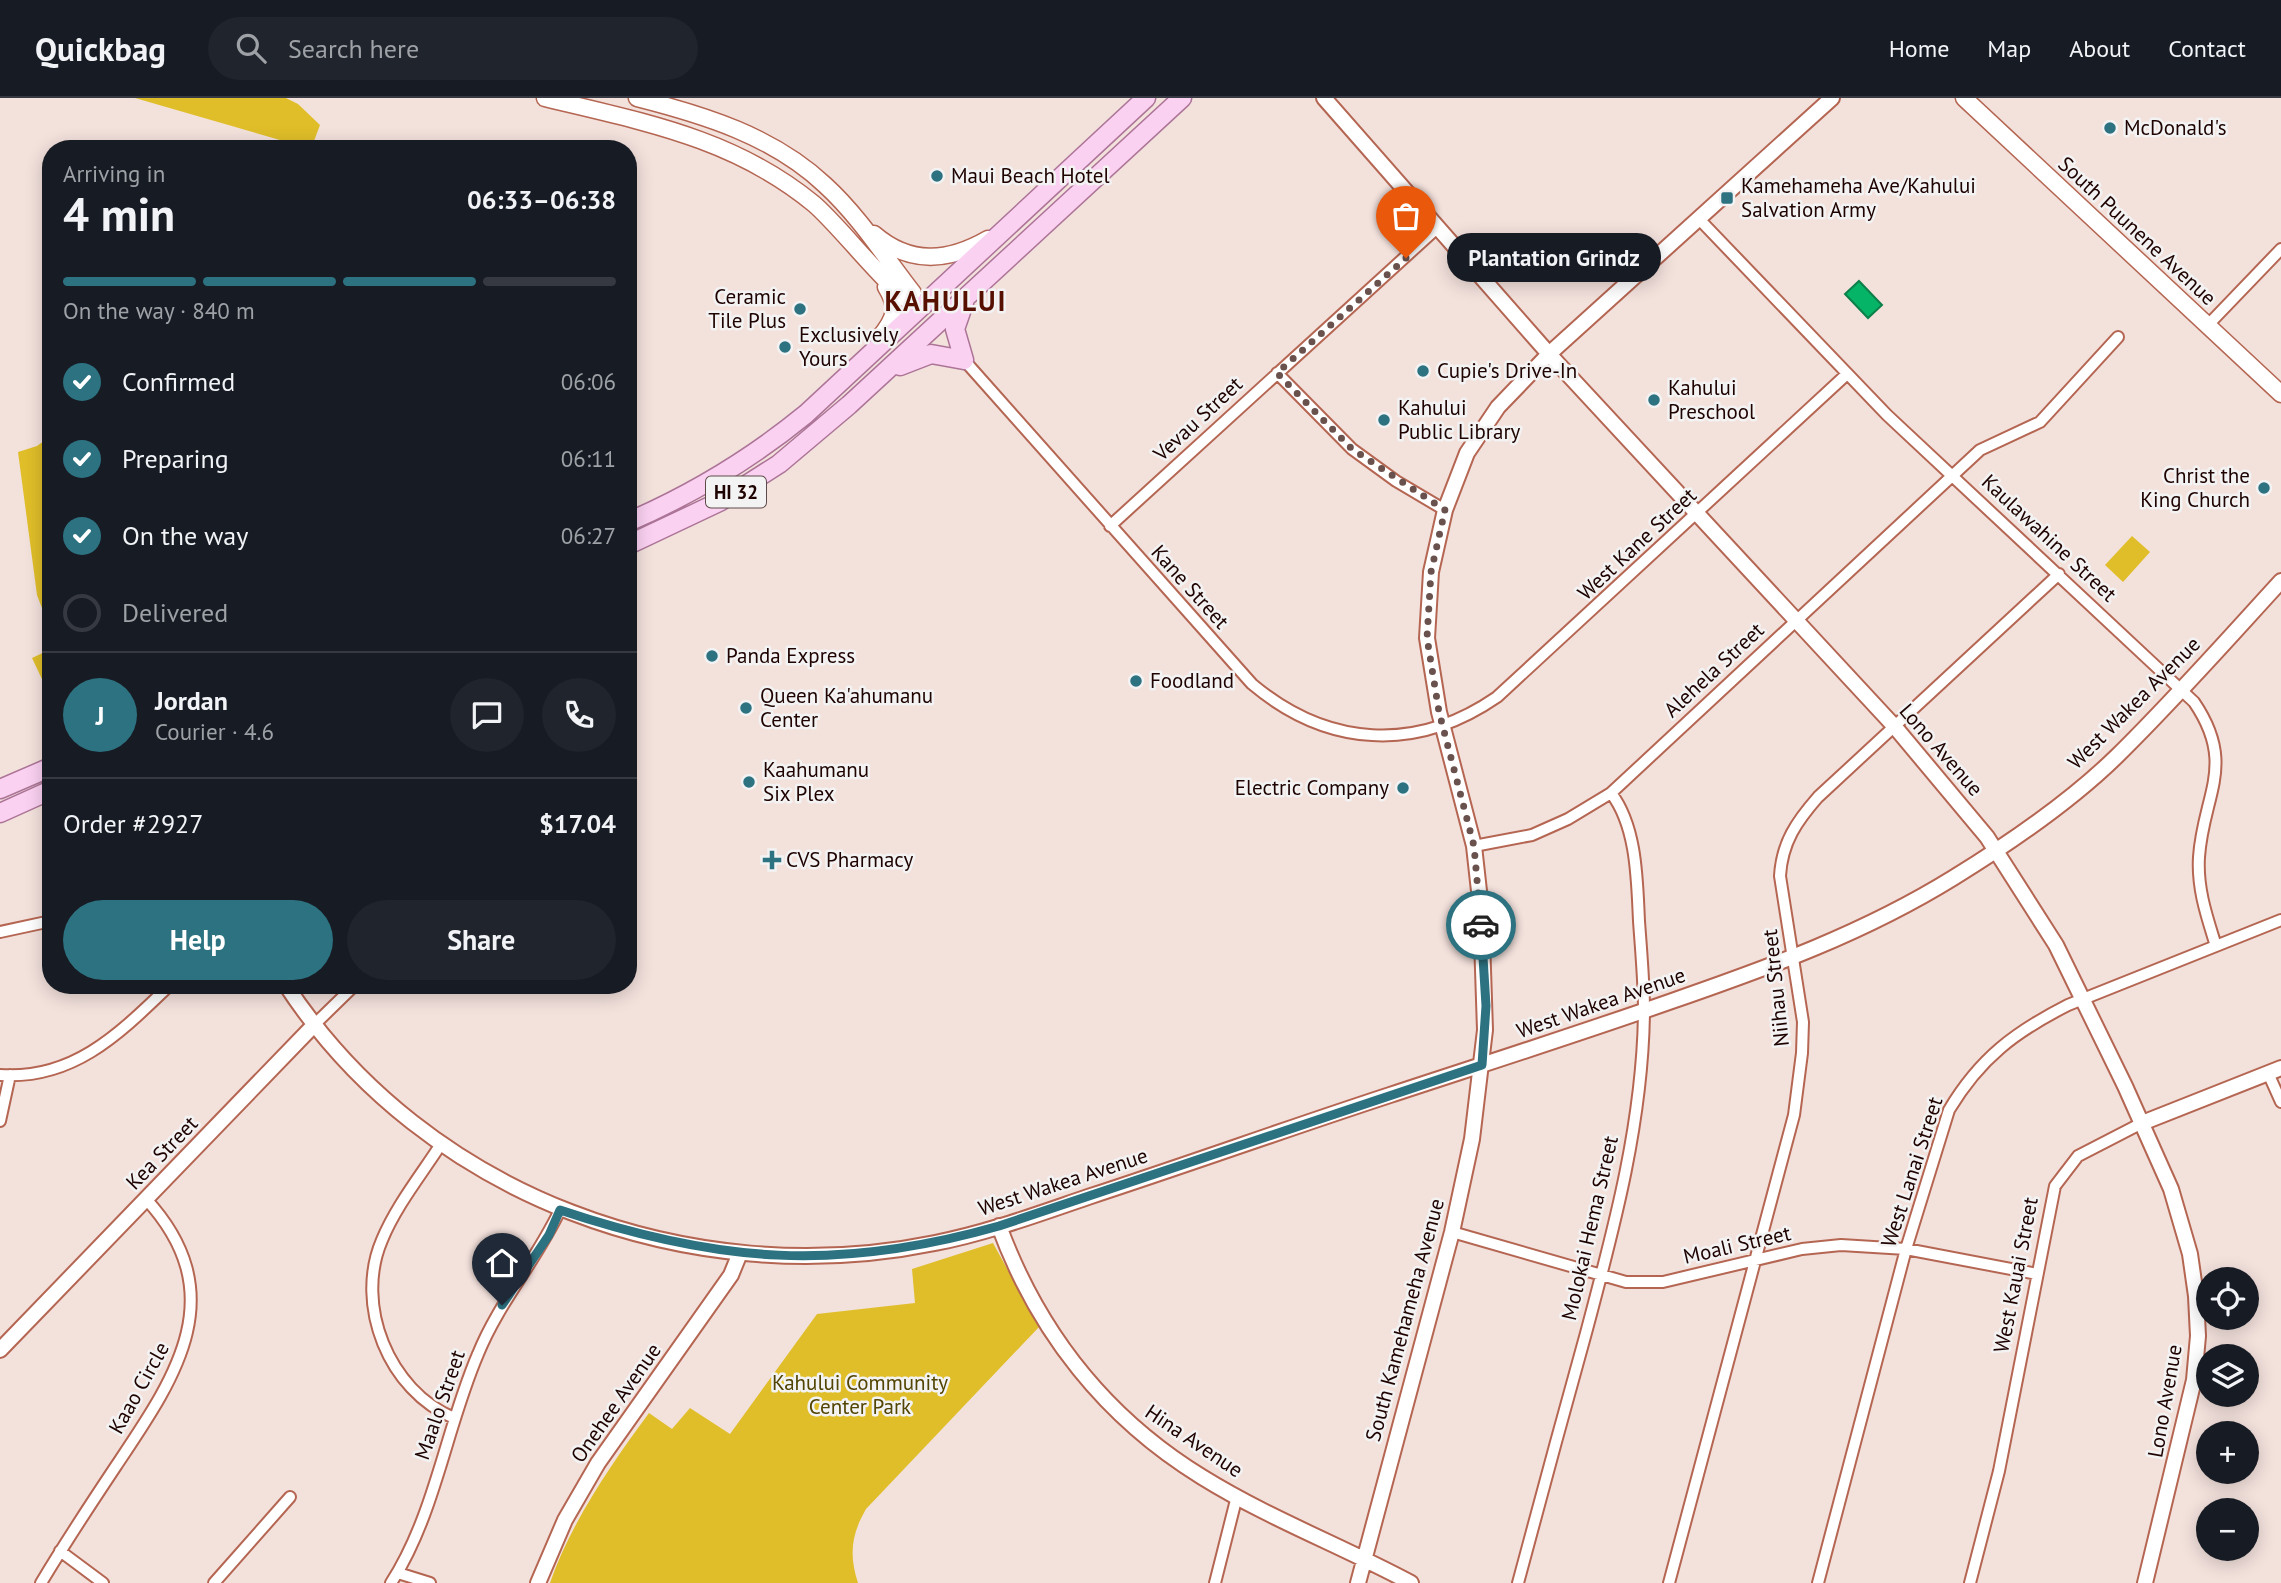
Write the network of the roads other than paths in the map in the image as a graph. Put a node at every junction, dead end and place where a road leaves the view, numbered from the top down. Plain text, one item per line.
1 (545, 98) edge
2 (637, 98) edge
3 (1146, 98) edge
4 (1182, 98) edge
5 (1324, 98) edge
6 (1832, 98) edge
7 (1964, 98) edge
8 (785, 154) junction
9 (1085, 155) junction
10 (1101, 172) junction
11 (772, 173) junction
12 (847, 208) junction
13 (1700, 220) junction
14 (1005, 228) junction
15 (1437, 228) junction
16 (2281, 249) edge
17 (868, 258) junction
18 (969, 295) junction
19 (920, 307) junction
20 (2208, 325) junction
21 (936, 326) junction
22 (2118, 337) dead end
23 (872, 352) junction
24 (1549, 354) junction
25 (964, 360) junction
26 (884, 373) junction
27 (1277, 373) junction
28 (1847, 374) junction
29 (2281, 394) edge
30 (1953, 475) junction
31 (1445, 510) junction
32 (1698, 514) junction
33 (637, 518) edge
34 (1110, 526) junction
35 (637, 541) edge
36 (2059, 574) junction
37 (2281, 581) edge
38 (1796, 620) junction
39 (2181, 688) junction
40 (1443, 727) junction
41 (1895, 727) junction
42 (42, 770) edge
43 (0, 789) edge
44 (1611, 793) junction
45 (42, 794) edge
46 (0, 813) edge
47 (1474, 846) junction
48 (1995, 849) junction
49 (2281, 920) edge
50 (42, 923) edge
51 (0, 932) edge
52 (2216, 946) junction
53 (1794, 959) junction
54 (160, 994) edge
55 (293, 994) edge
56 (346, 994) edge
57 (2083, 1000) junction
58 (1644, 1011) junction
59 (315, 1024) junction
60 (1482, 1065) junction
61 (2275, 1070) edge
62 (5, 1075) edge
63 (2281, 1102) edge
64 (0, 1122) edge
65 (2142, 1124) junction
66 (441, 1144) junction
67 (146, 1199) junction
68 (560, 1210) junction
69 (999, 1226) junction
70 (1452, 1232) junction
71 (1906, 1249) junction
72 (740, 1253) junction
73 (1756, 1261) junction
74 (1603, 1273) junction
75 (2037, 1274) junction
76 (0, 1350) edge
77 (454, 1418) junction
78 (1237, 1496) junction
79 (290, 1497) dead end
80 (60, 1551) junction
81 (1364, 1558) junction
82 (398, 1573) junction
83 (41, 1583) edge
84 (103, 1583) edge
85 (214, 1583) edge
86 (391, 1583) edge
87 (430, 1583) edge
88 (538, 1583) edge
89 (1215, 1583) edge
90 (1358, 1583) edge
91 (1410, 1583) edge
92 (1518, 1583) edge
93 (1669, 1583) edge
94 (1818, 1583) edge
95 (1970, 1583) edge
96 (2145, 1583) edge

1 - 11 main road
2 - 8 main road
3 - 9 main road, HI 32
4 - 10 main road, HI 32
5 - 15 street, Lono Avenue
6 - 13 street, South Kamehameha Avenue
7 - 20 main road, South Puunene Avenue
8 - 11 main road
8 - 12 main road
9 - 10 main road
9 - 14 main road, HI 32
10 - 18 main road, HI 32
11 - 17 main road
12 - 14 main road
12 - 19 main road
13 - 24 street, South Kamehameha Avenue
13 - 28 street, Kaulawahine Street
14 - 19 main road, HI 32
15 - 24 street, Lono Avenue
15 - 27 street, Vevau Street
16 - 20 street
17 - 19 main road
17 - 23 main road
18 - 21 main road, HI 32
18 - 25 main road
19 - 21 main road
19 - 23 main road, HI 32
20 - 29 main road, South Puunene Avenue
21 - 25 main road
21 - 26 main road, HI 32
22 - 30 street, Alehela Street
23 - 33 main road, HI 32
24 - 31 street, South Kamehameha Avenue
24 - 32 street, Lono Avenue
25 - 26 main road
25 - 34 street, Kane Street
26 - 35 main road, HI 32
27 - 31 street
27 - 34 street, Vevau Street
28 - 30 street, Kaulawahine Street
28 - 32 street, West Kane Street
30 - 36 street, Kaulawahine Street
30 - 38 street, Alehela Street
31 - 40 street, South Kamehameha Avenue
32 - 38 street, Lono Avenue
32 - 40 street, West Kane Street
34 - 40 street, Kane Street
36 - 39 street, Kaulawahine Street
36 - 41 street, Niihau Street
37 - 39 street, West Wakea Avenue
38 - 41 street, Lono Avenue
38 - 44 street, Alehela Street
39 - 48 street, West Wakea Avenue
39 - 52 street, Kaulawahine Street
40 - 47 street, South Kamehameha Avenue
41 - 48 street, Lono Avenue
41 - 53 street, Niihau Street
42 - 43 main road
44 - 47 street, Alehela Street
44 - 58 street, Molokai Hema Street
45 - 46 main road
47 - 60 street, South Kamehameha Avenue
48 - 53 street, West Wakea Avenue
48 - 57 street, Lono Avenue
49 - 52 street, West Lanai Street
50 - 51 street
52 - 57 street, West Lanai Street
53 - 58 street, West Wakea Avenue
53 - 73 street, Niihau Street
54 - 62 street
55 - 59 street, West Wakea Avenue
56 - 59 street, Kea Street
57 - 65 street, Lono Avenue
57 - 71 street, West Lanai Street
58 - 60 street, West Wakea Avenue
58 - 74 street, Molokai Hema Street
59 - 66 street, West Wakea Avenue
59 - 67 street, Kea Street
60 - 69 street, West Wakea Avenue
60 - 70 street, South Kamehameha Avenue
61 - 63 street
61 - 65 street, West Kauai Street
62 - 64 street
65 - 75 street, West Kauai Street
65 - 96 street, Lono Avenue
66 - 68 street, West Wakea Avenue
66 - 77 street
67 - 76 street, Kea Street
67 - 80 street, Kaao Circle
68 - 72 street, West Wakea Avenue
68 - 77 street, Maalo Street
69 - 72 street, West Wakea Avenue
69 - 78 street, Hina Avenue
70 - 74 street, Moali Street
70 - 81 street, South Kamehameha Avenue
71 - 73 street, Moali Street
71 - 75 street, Moali Street
71 - 94 street, West Lanai Street
72 - 88 street, Onehee Avenue
73 - 74 street, Moali Street
73 - 93 street, Niihau Street
74 - 92 street, Molokai Hema Street
75 - 95 street, West Kauai Street
77 - 82 street, Maalo Street
78 - 81 street, Hina Avenue
78 - 89 street
79 - 85 street
80 - 83 street, Kaao Circle
80 - 84 street
81 - 90 street, South Kamehameha Avenue
81 - 91 street, Hina Avenue
82 - 86 street, Maalo Street
82 - 87 street

